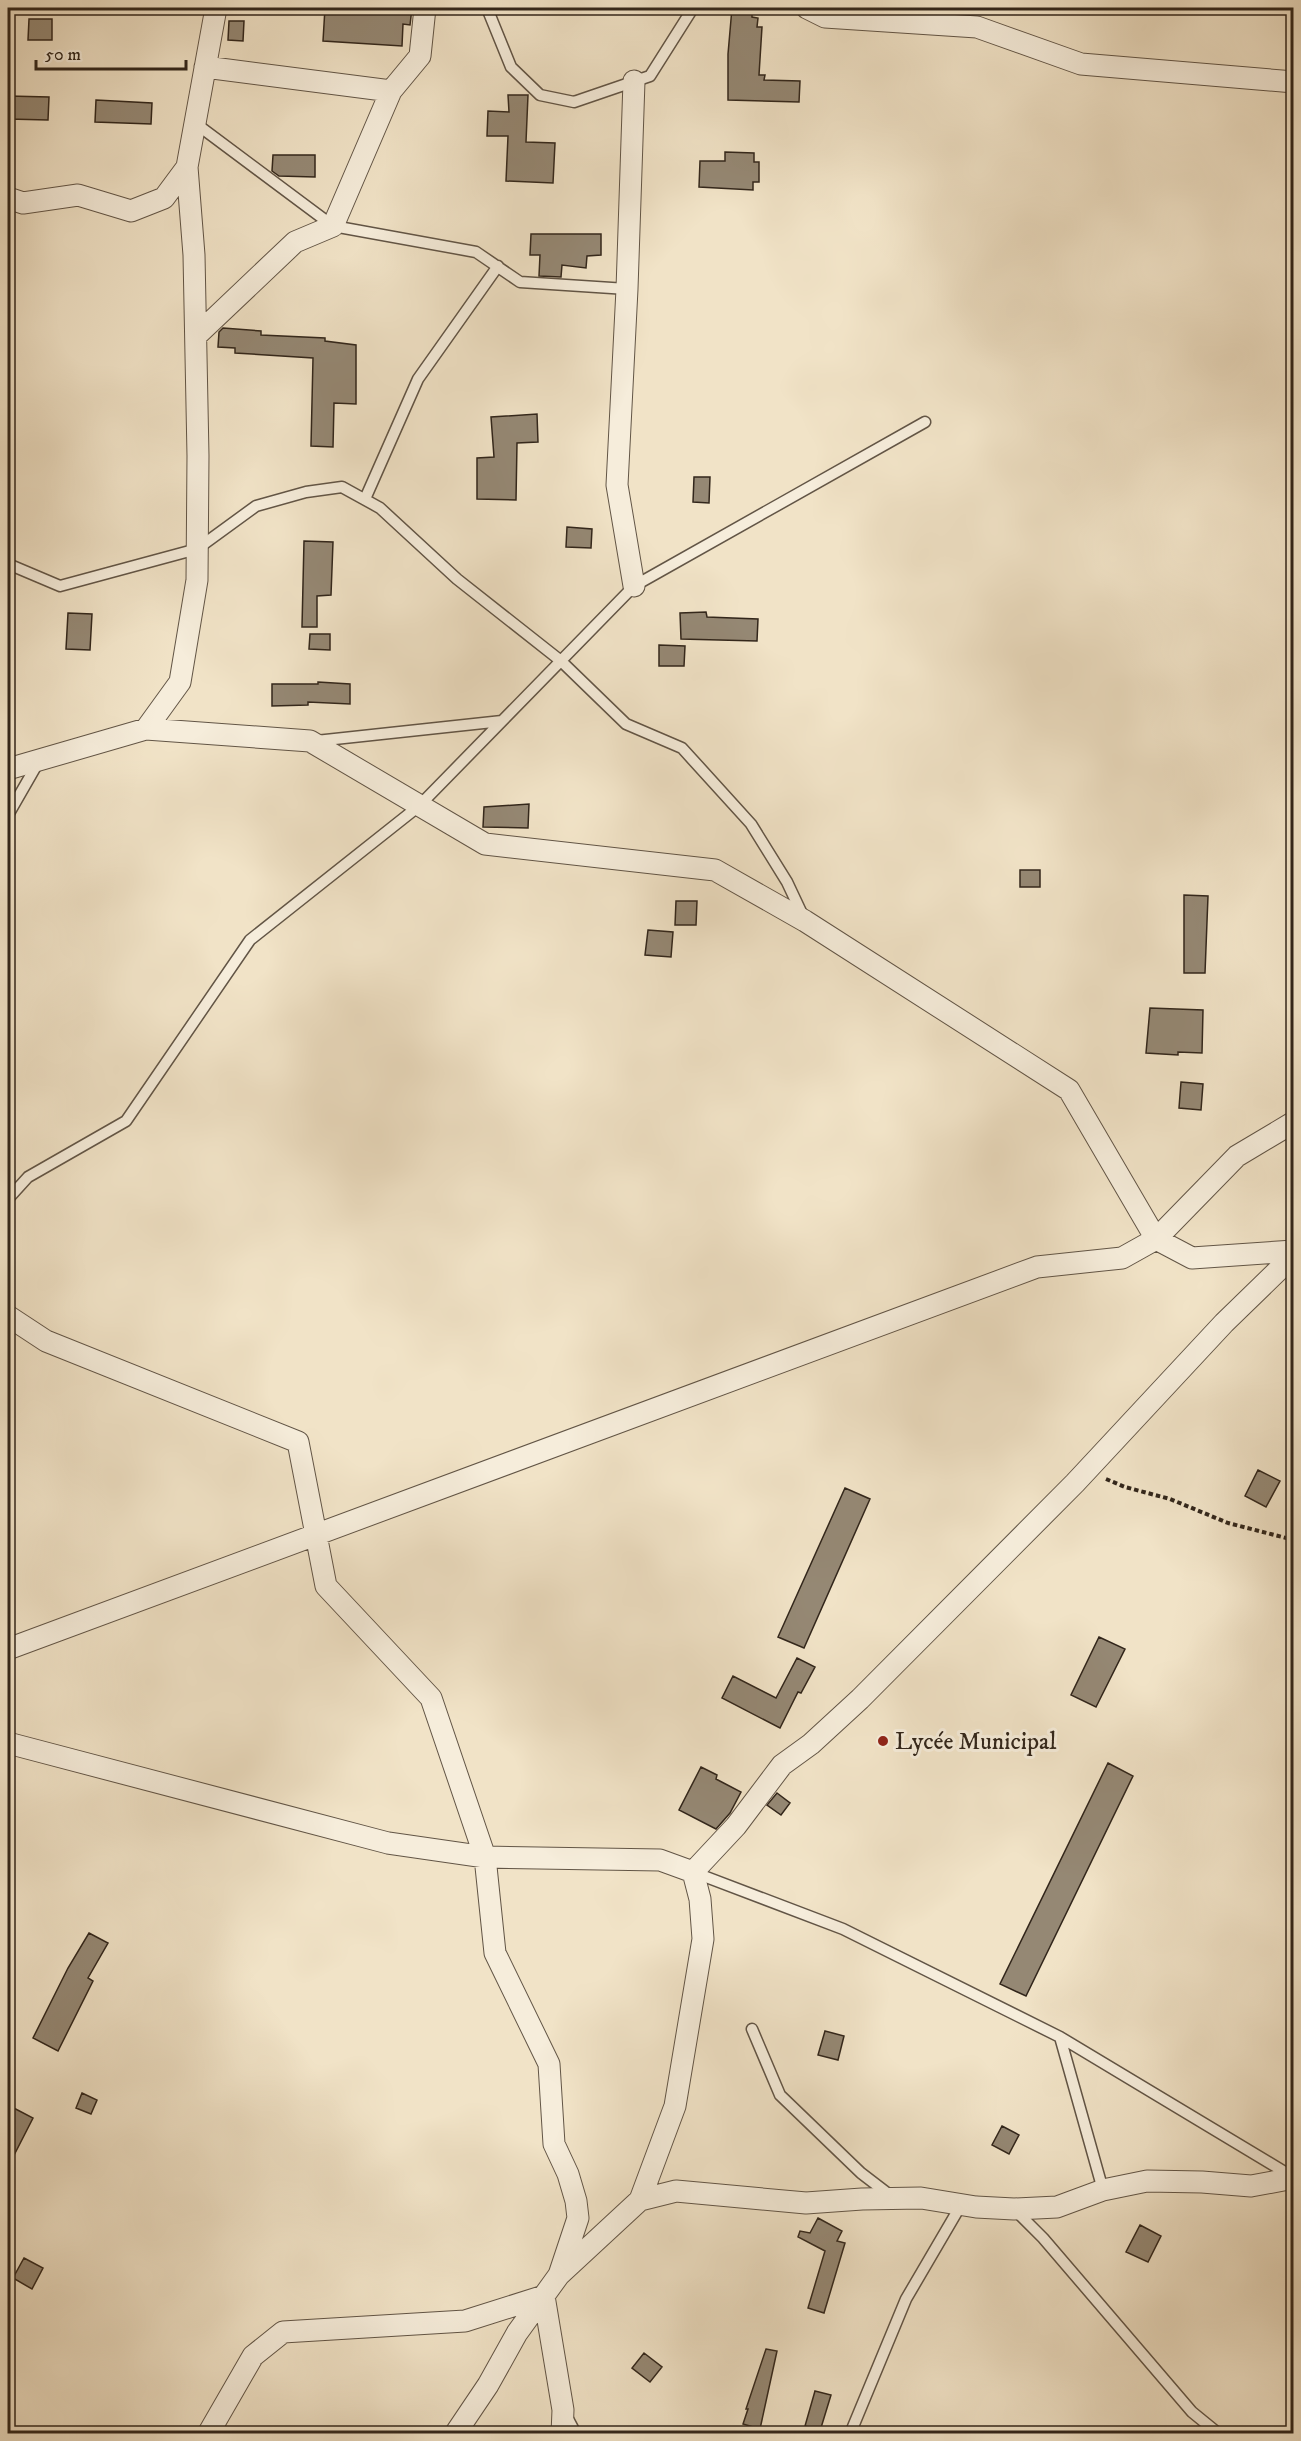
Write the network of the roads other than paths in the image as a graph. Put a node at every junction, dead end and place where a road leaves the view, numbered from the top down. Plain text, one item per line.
1 (216, 8) edge
2 (425, 8) edge
3 (487, 8) edge
4 (693, 8) edge
5 (807, 8) edge
6 (205, 68) junction
7 (634, 81) junction
8 (1293, 82) edge
9 (391, 91) junction
10 (195, 123) junction
11 (187, 167) junction
12 (8, 198) edge
13 (333, 226) junction
14 (498, 266) junction
15 (627, 289) junction
16 (196, 336) junction
17 (925, 422) dead end
18 (365, 499) junction
19 (197, 549) junction
20 (8, 564) edge
21 (634, 586) junction
22 (561, 661) junction
23 (502, 721) junction
24 (146, 729) junction
25 (310, 741) junction
26 (41, 758) junction
27 (8, 769) edge
28 (419, 806) junction
29 (8, 815) edge
30 (805, 921) junction
31 (1293, 1122) edge
32 (8, 1198) edge
33 (1156, 1239) junction
34 (1293, 1253) edge
35 (8, 1316) edge
36 (316, 1535) junction
37 (8, 1649) edge
38 (8, 1743) edge
39 (484, 1857) junction
40 (693, 1872) junction
41 (752, 2029) dead end
42 (1060, 2037) junction
43 (1293, 2178) edge
44 (1103, 2190) junction
45 (894, 2198) junction
46 (640, 2200) junction
47 (961, 2205) junction
48 (1014, 2209) junction
49 (559, 2275) junction
50 (544, 2296) junction
51 (563, 2410) junction
52 (208, 2433) edge
53 (455, 2433) edge
54 (562, 2433) edge
55 (576, 2433) edge
56 (850, 2433) edge
57 (1219, 2433) edge

1 - 6 street
2 - 9 street
3 - 7 lane
4 - 7 lane
5 - 8 street
6 - 9 street
6 - 10 street
7 - 15 street
9 - 13 street
10 - 11 street
10 - 13 lane
11 - 12 street
11 - 16 street
13 - 14 lane
13 - 16 street
14 - 15 lane
14 - 18 lane
15 - 21 street
16 - 19 street
17 - 21 lane
18 - 19 lane
18 - 22 lane
19 - 20 lane
19 - 24 street
21 - 22 lane
22 - 23 lane
22 - 30 lane
23 - 25 lane
23 - 28 lane
24 - 25 street
24 - 26 street
25 - 28 street
26 - 27 street
26 - 29 lane
28 - 30 street
28 - 32 lane
30 - 33 street
31 - 33 street
33 - 34 street
33 - 36 street
34 - 40 street
35 - 36 street
36 - 37 street
36 - 39 street
38 - 39 street
39 - 40 street
39 - 49 street
40 - 42 lane
40 - 46 street
41 - 45 lane
42 - 43 lane
42 - 44 lane
43 - 44 street
44 - 48 street
45 - 46 street
45 - 47 street
46 - 49 street
47 - 48 street
47 - 56 lane
48 - 57 lane
49 - 50 street
50 - 51 street
50 - 52 street
50 - 53 street
51 - 54 street
51 - 55 lane

